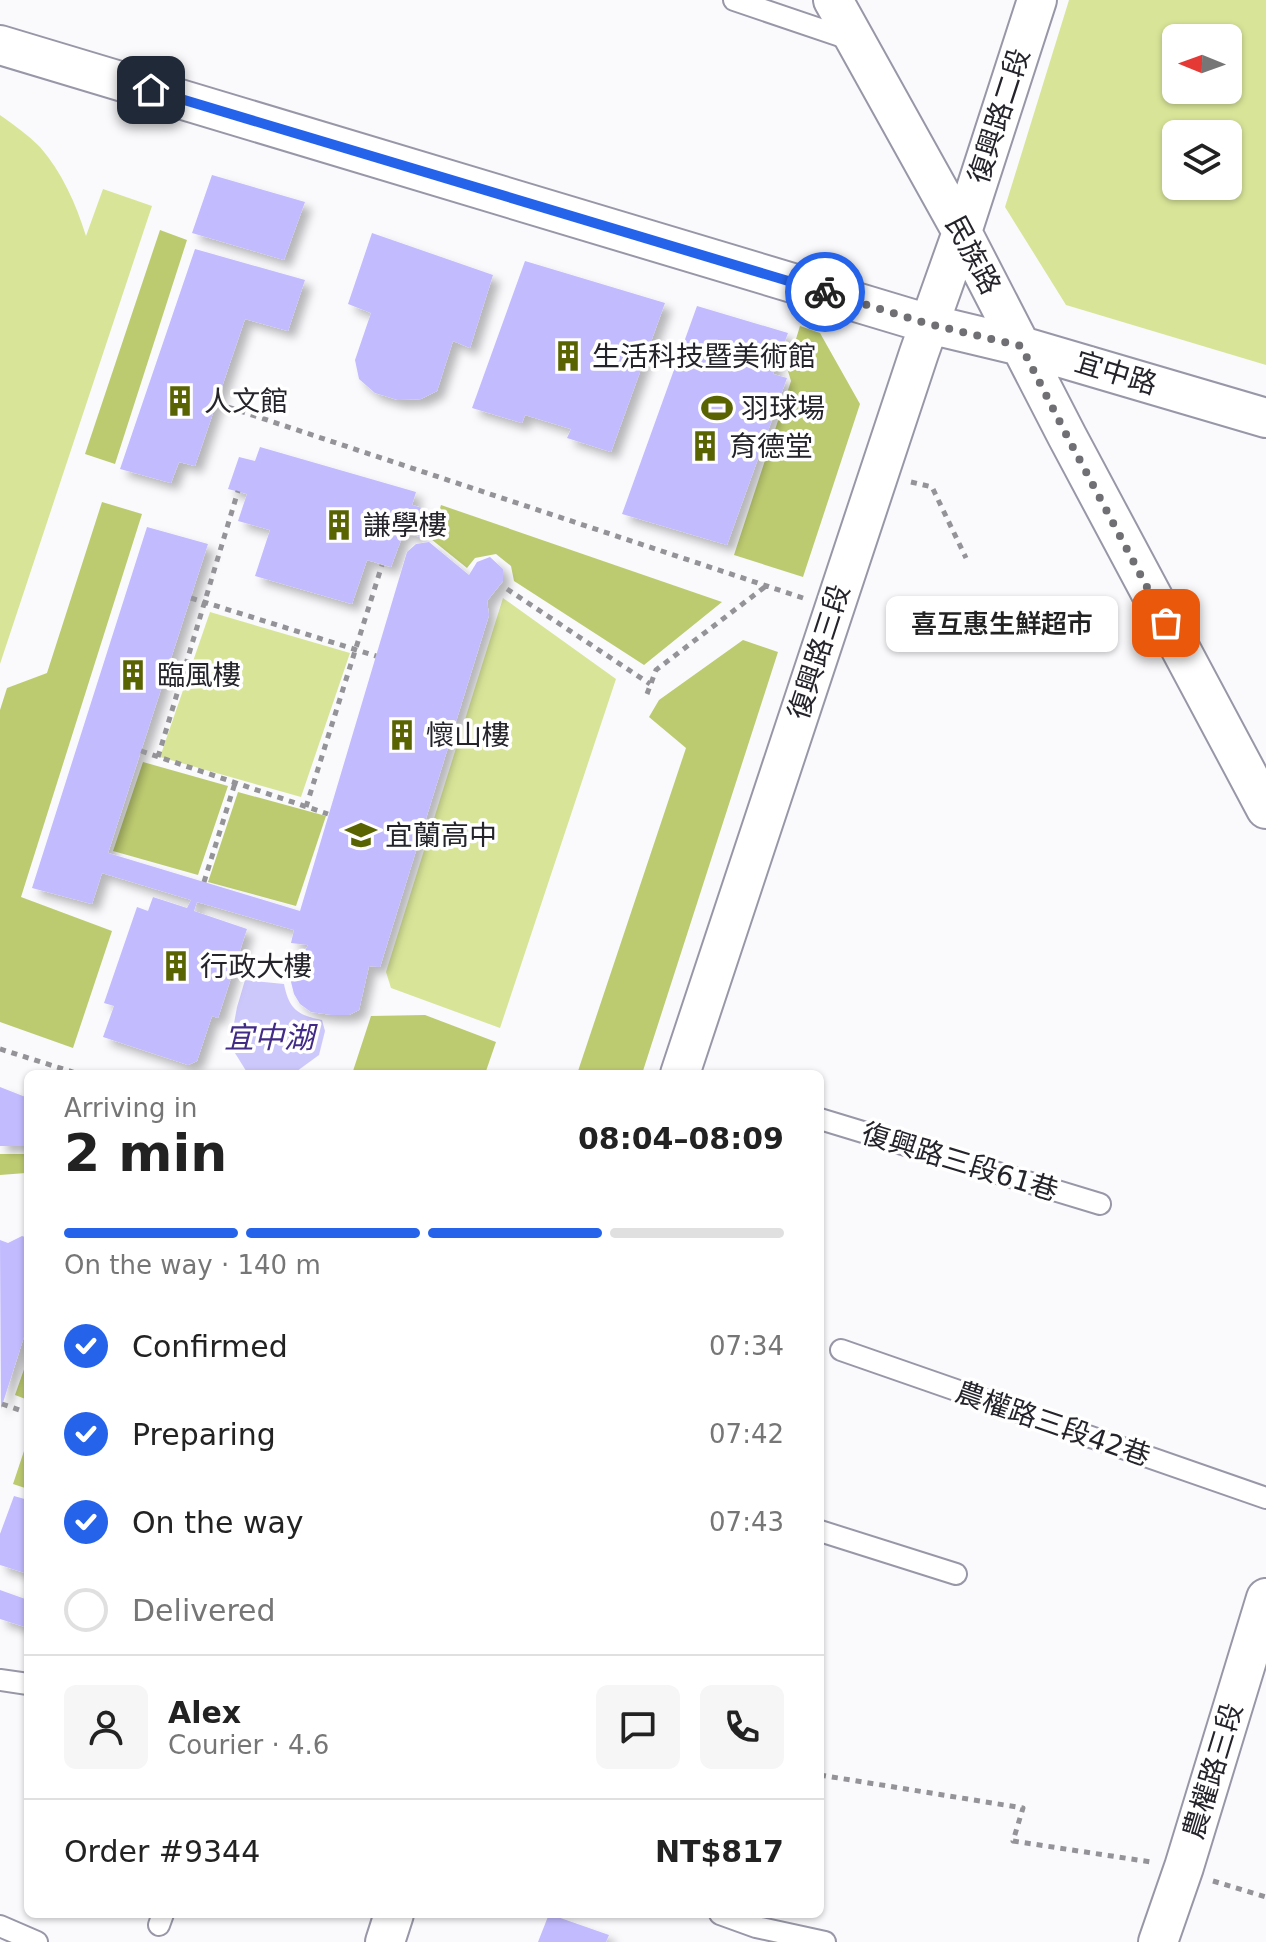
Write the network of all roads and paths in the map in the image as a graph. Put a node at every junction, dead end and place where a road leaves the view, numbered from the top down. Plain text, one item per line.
1 (734, 0) edge
2 (833, 0) edge
3 (1037, 0) edge
4 (855, 41) junction
5 (0, 45) edge
6 (962, 232) junction
7 (929, 324) junction
8 (1021, 346) junction
9 (228, 407) dead end
10 (1266, 418) edge
11 (879, 474) junction
12 (238, 491) dead end
13 (966, 558) dead end
14 (382, 565) dead end
15 (766, 586) junction
16 (507, 589) dead end
17 (191, 598) dead end
18 (205, 602) junction
19 (834, 608) junction
20 (355, 649) junction
21 (376, 656) dead end
22 (650, 684) junction
23 (647, 694) dead end
24 (141, 751) dead end
25 (158, 757) junction
26 (235, 783) junction
27 (306, 807) junction
28 (1266, 809) edge
29 (328, 814) dead end
30 (204, 882) dead end
31 (0, 1049) edge
32 (66, 1070) edge
33 (681, 1070) edge
34 (824, 1120) edge
35 (1100, 1204) dead end
36 (841, 1350) dead end
37 (2, 1404) dead end
38 (24, 1412) edge
39 (1266, 1498) edge
40 (824, 1532) edge
41 (956, 1574) dead end
42 (1266, 1598) edge
43 (0, 1680) edge
44 (24, 1683) edge
45 (824, 1776) edge
46 (1184, 1867) junction
47 (1266, 1897) edge
48 (393, 1918) edge
49 (731, 1918) edge
50 (0, 1926) edge
51 (37, 1942) edge
52 (385, 1942) edge
53 (824, 1942) edge
54 (1158, 1942) edge

1 - 4 lane
2 - 4 street, 民族路
3 - 6 street, 復興路二段
4 - 6 street, 民族路
5 - 7 street, 宜中路
6 - 7 street, 復興路三段
6 - 8 street, 民族路
7 - 8 street, 宜中路
7 - 11 street, 復興路三段
8 - 10 street, 宜中路
8 - 28 street, 民族路
9 - 15 path
11 - 13 path
11 - 19 street, 復興路三段
12 - 18 path
14 - 20 path
15 - 19 path
15 - 22 path
16 - 22 path
17 - 18 path
18 - 20 path
18 - 25 path
19 - 33 street, 復興路三段
20 - 21 path
20 - 27 path
22 - 23 path
24 - 25 path
25 - 26 path
26 - 27 path
26 - 30 path
27 - 29 path
31 - 32 path
34 - 35 lane, 復興路三段61巷
36 - 39 lane, 農權路三段42巷
37 - 38 path
40 - 41 lane
42 - 46 street, 農權路三段
43 - 44 lane
45 - 46 path
46 - 47 path
46 - 54 street, 農權路三段
48 - 52 street
49 - 53 lane
50 - 51 lane

